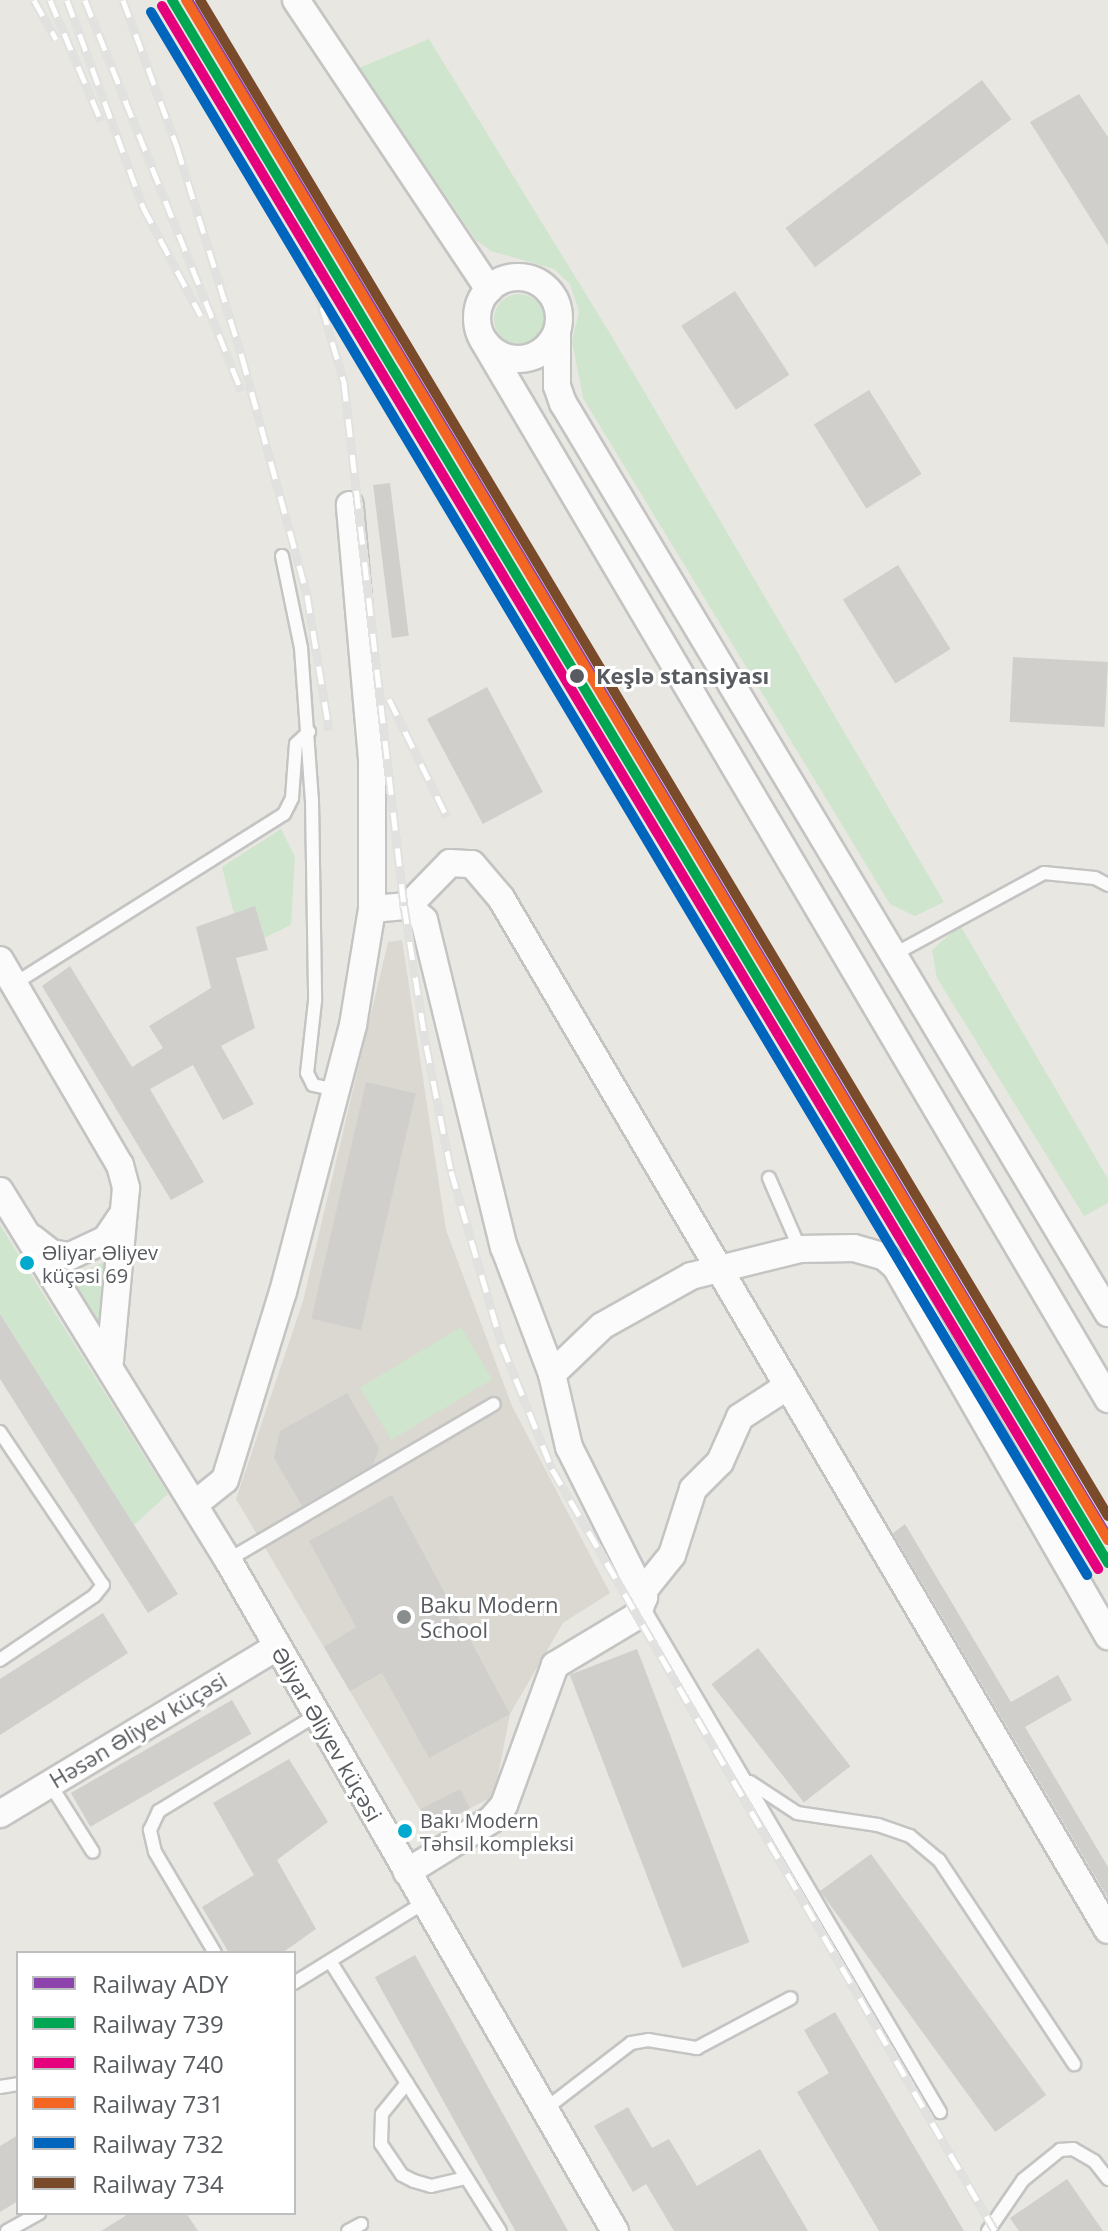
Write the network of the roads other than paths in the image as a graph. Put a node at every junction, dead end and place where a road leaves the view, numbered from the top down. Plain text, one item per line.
1 (296, 0) edge
2 (489, 289) junction
3 (557, 334) junction
4 (483, 340) junction
5 (350, 505) dead end
6 (282, 556) dead end
7 (309, 732) junction
8 (1108, 885) edge
9 (408, 906) junction
10 (372, 909) junction
11 (891, 956) junction
12 (0, 960) edge
13 (14, 984) junction
14 (337, 1090) junction
15 (769, 1178) dead end
16 (0, 1191) edge
17 (124, 1212) junction
18 (25, 1233) junction
19 (800, 1249) junction
20 (718, 1267) junction
21 (1108, 1313) edge
22 (110, 1362) junction
23 (552, 1374) junction
24 (788, 1386) junction
25 (1108, 1399) edge
26 (494, 1404) dead end
27 (0, 1432) edge
28 (195, 1504) junction
29 (228, 1560) junction
30 (643, 1599) junction
31 (1108, 1636) edge
32 (277, 1647) junction
33 (0, 1660) edge
34 (316, 1715) junction
35 (744, 1778) junction
36 (50, 1784) junction
37 (0, 1814) edge
38 (93, 1852) dead end
39 (407, 1872) junction
40 (422, 1904) junction
41 (1108, 1930) edge
42 (214, 1951) edge
43 (330, 1961) junction
44 (296, 1982) edge
45 (791, 1998) dead end
46 (1074, 2064) dead end
47 (407, 2083) junction
48 (544, 2110) junction
49 (940, 2112) dead end
50 (466, 2178) junction
51 (1108, 2179) edge
52 (35, 2215) edge
53 (361, 2224) dead end
54 (609, 2229) edge
55 (7, 2231) edge
56 (348, 2231) edge
57 (500, 2231) edge
58 (988, 2231) edge

1 - 2 street
2 - 3 street
2 - 4 street
3 - 4 street
3 - 11 street
4 - 25 street
5 - 10 street
6 - 7 lane
7 - 13 lane
7 - 14 lane
8 - 11 lane
9 - 10 street
9 - 20 street
9 - 23 street
10 - 14 street
11 - 21 street
12 - 13 street
13 - 17 street
14 - 28 street
15 - 19 lane
16 - 18 street, Əliyar Əliyev küçəsi
17 - 18 street
17 - 22 street
18 - 22 street, Əliyar Əliyev küçəsi
19 - 20 street
19 - 31 street
20 - 23 street
20 - 24 street
22 - 28 street, Əliyar Əliyev küçəsi
23 - 30 street
24 - 30 street
24 - 41 street
26 - 29 lane
27 - 33 lane
28 - 29 street, Əliyar Əliyev küçəsi
29 - 32 street, Əliyar Əliyev küçəsi
30 - 35 lane
30 - 39 street
32 - 34 street, Əliyar Əliyev küçəsi
32 - 36 street, Həsən Əliyev küçəsi
34 - 39 street, Əliyar Əliyev küçəsi
34 - 42 lane
35 - 46 lane
35 - 49 lane
36 - 37 street, Həsən Əliyev küçəsi
36 - 38 lane
39 - 40 street, Əliyar Əliyev küçəsi
40 - 43 lane
40 - 48 street, Əliyar Əliyev küçəsi
43 - 44 lane
43 - 47 lane
45 - 48 lane
47 - 50 lane
47 - 50 lane
48 - 54 street, Əliyar Əliyev küçəsi
50 - 57 lane
51 - 58 lane
52 - 55 lane
53 - 56 lane

